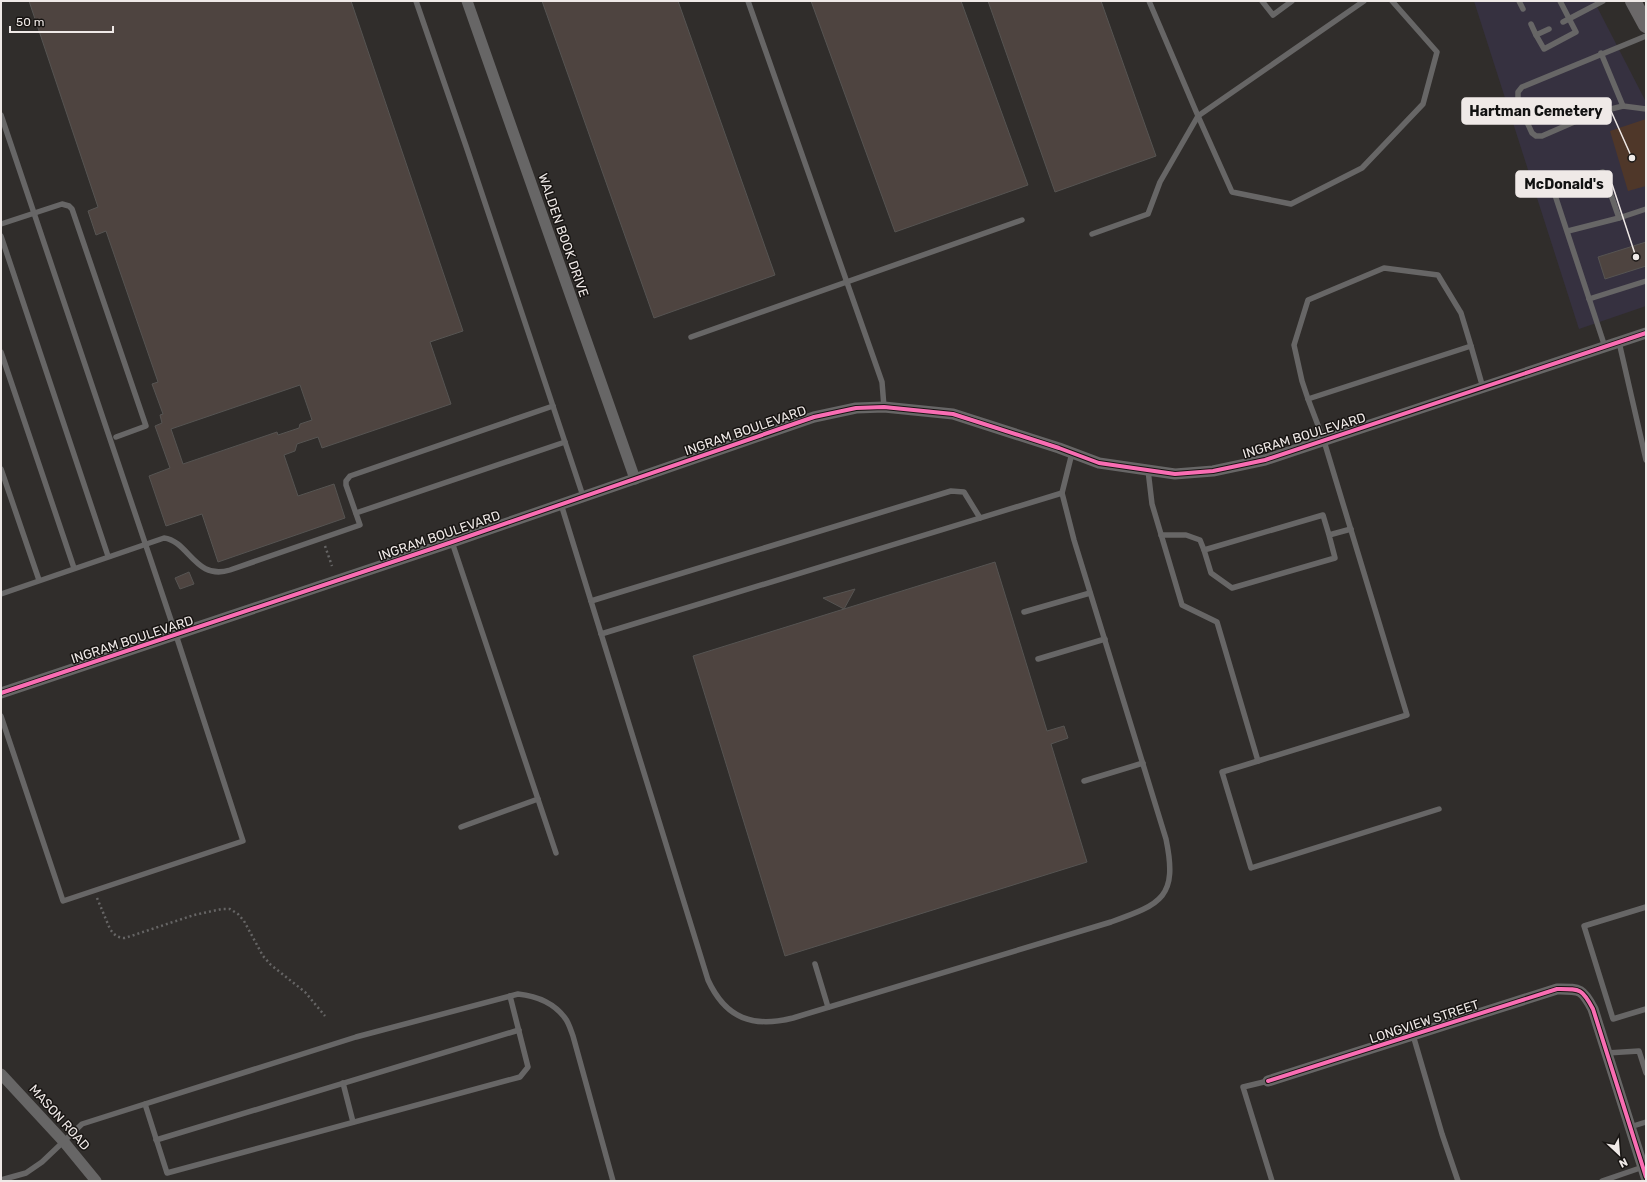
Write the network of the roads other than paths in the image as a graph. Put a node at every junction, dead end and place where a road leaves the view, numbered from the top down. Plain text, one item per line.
1 (416, 1) edge
2 (467, 1) edge
3 (748, 1) edge
4 (1149, 1) edge
5 (1262, 1) edge
6 (1292, 1) edge
7 (1364, 1) edge
8 (1392, 1) edge
9 (1519, 1) edge
10 (1603, 1) edge
11 (1633, 1) edge
12 (1557, 2) edge
13 (1523, 9) dead end
14 (1569, 18) junction
15 (1563, 22) dead end
16 (1531, 24) dead end
17 (1646, 25) edge
18 (1549, 29) dead end
19 (1536, 35) junction
20 (1646, 36) edge
21 (1601, 53) junction
22 (1623, 106) junction
23 (1646, 109) edge
24 (1, 115) edge
25 (1198, 116) junction
26 (1646, 209) edge
27 (34, 213) junction
28 (1619, 218) junction
29 (1022, 220) dead end
30 (1, 224) edge
31 (1568, 231) junction
32 (1092, 234) dead end
33 (1, 236) edge
34 (1646, 281) edge
35 (848, 283) junction
36 (1589, 299) junction
37 (1646, 333) edge
38 (691, 337) dead end
39 (1619, 342) junction
40 (1471, 346) junction
41 (1604, 347) junction
42 (1, 352) edge
43 (1483, 388) junction
44 (1308, 399) junction
45 (553, 406) junction
46 (884, 407) junction
47 (116, 437) dead end
48 (1324, 441) junction
49 (565, 442) junction
50 (1072, 453) junction
51 (1646, 460) edge
52 (1, 469) edge
53 (1148, 470) junction
54 (635, 478) junction
55 (1062, 493) junction
56 (583, 496) junction
57 (561, 504) junction
58 (356, 513) junction
59 (980, 518) junction
60 (1351, 529) junction
61 (1161, 535) junction
62 (1329, 535) junction
63 (452, 542) junction
64 (146, 544) junction
65 (1204, 550) junction
66 (108, 556) junction
67 (74, 568) junction
68 (39, 580) junction
69 (1, 592) edge
70 (1090, 593) junction
71 (591, 601) junction
72 (1024, 612) dead end
73 (601, 634) junction
74 (176, 635) junction
75 (1105, 639) junction
76 (1038, 659) dead end
77 (1, 693) edge
78 (1, 716) edge
79 (1258, 761) junction
80 (1143, 763) junction
81 (1084, 781) dead end
82 (538, 799) junction
83 (1438, 809) dead end
84 (461, 827) dead end
85 (556, 853) dead end
86 (1646, 907) edge
87 (815, 964) dead end
88 (510, 996) junction
89 (828, 1007) junction
90 (1646, 1009) edge
91 (519, 1030) junction
92 (1413, 1035) junction
93 (1607, 1053) junction
94 (1646, 1072) edge
95 (1, 1074) edge
96 (1268, 1081) joint
97 (343, 1083) junction
98 (145, 1104) junction
99 (353, 1122) junction
100 (1646, 1122) edge
101 (1630, 1127) junction
102 (156, 1140) junction
103 (64, 1142) junction
104 (1644, 1172) edge
105 (1, 1180) edge
106 (96, 1181) edge
107 (613, 1181) edge
108 (1272, 1181) edge
109 (1458, 1181) edge
110 (1602, 1181) edge

1 - 45 lane
2 - 54 street, WALDEN BOOK DRIVE
3 - 35 lane
4 - 25 lane
5 - 6 lane
7 - 25 lane
8 - 25 lane
9 - 13 lane
10 - 14 lane
11 - 17 main road
12 - 14 lane
14 - 15 lane
14 - 19 lane
16 - 19 lane
18 - 19 lane
20 - 21 lane
21 - 22 lane
21 - 22 lane
22 - 23 lane
24 - 27 lane
25 - 32 lane
26 - 28 lane
27 - 30 lane
27 - 47 lane
27 - 64 lane
28 - 31 lane
28 - 31 lane
29 - 35 lane
31 - 36 lane
33 - 66 lane
34 - 36 lane
35 - 38 lane
35 - 46 lane
36 - 41 lane
37 - 39 street, INGRAM BOULEVARD
39 - 41 street, INGRAM BOULEVARD
39 - 51 lane
40 - 43 lane
40 - 44 lane
40 - 44 lane
41 - 43 street, INGRAM BOULEVARD
42 - 67 lane
43 - 48 street, INGRAM BOULEVARD
44 - 48 lane
45 - 49 lane
45 - 58 lane
46 - 50 street, INGRAM BOULEVARD
46 - 54 street, INGRAM BOULEVARD
48 - 53 street, INGRAM BOULEVARD
48 - 60 lane
49 - 56 lane
49 - 58 lane
50 - 53 street, INGRAM BOULEVARD
50 - 55 lane
52 - 68 lane
53 - 61 lane
54 - 56 street, INGRAM BOULEVARD
55 - 59 lane
55 - 70 lane
56 - 57 street, INGRAM BOULEVARD
57 - 63 street, INGRAM BOULEVARD
57 - 71 lane
58 - 64 lane
59 - 71 lane
59 - 73 lane
60 - 62 lane
60 - 79 lane
61 - 65 lane
61 - 79 lane
62 - 65 lane
62 - 65 lane
63 - 74 street, INGRAM BOULEVARD
63 - 82 lane
64 - 66 lane
64 - 74 lane
66 - 67 lane
67 - 68 lane
68 - 69 lane
70 - 72 lane
70 - 75 lane
71 - 73 lane
73 - 89 lane
74 - 77 street, INGRAM BOULEVARD
74 - 78 lane
75 - 76 lane
75 - 80 lane
79 - 83 lane
80 - 81 lane
80 - 89 lane
82 - 84 lane
82 - 85 lane
86 - 90 lane
87 - 89 lane
88 - 91 lane
88 - 98 lane
88 - 107 lane
91 - 97 lane
91 - 99 lane
92 - 93 street, LONGVIEW STREET
92 - 96 street, LONGVIEW STREET
92 - 109 lane
93 - 94 lane
93 - 101 street
95 - 103 street, MASON ROAD
96 - 108 lane
97 - 99 lane
97 - 102 lane
98 - 102 lane
98 - 103 lane
99 - 102 lane
100 - 101 lane
101 - 104 street
103 - 105 lane
103 - 106 street, MASON ROAD
104 - 110 lane

